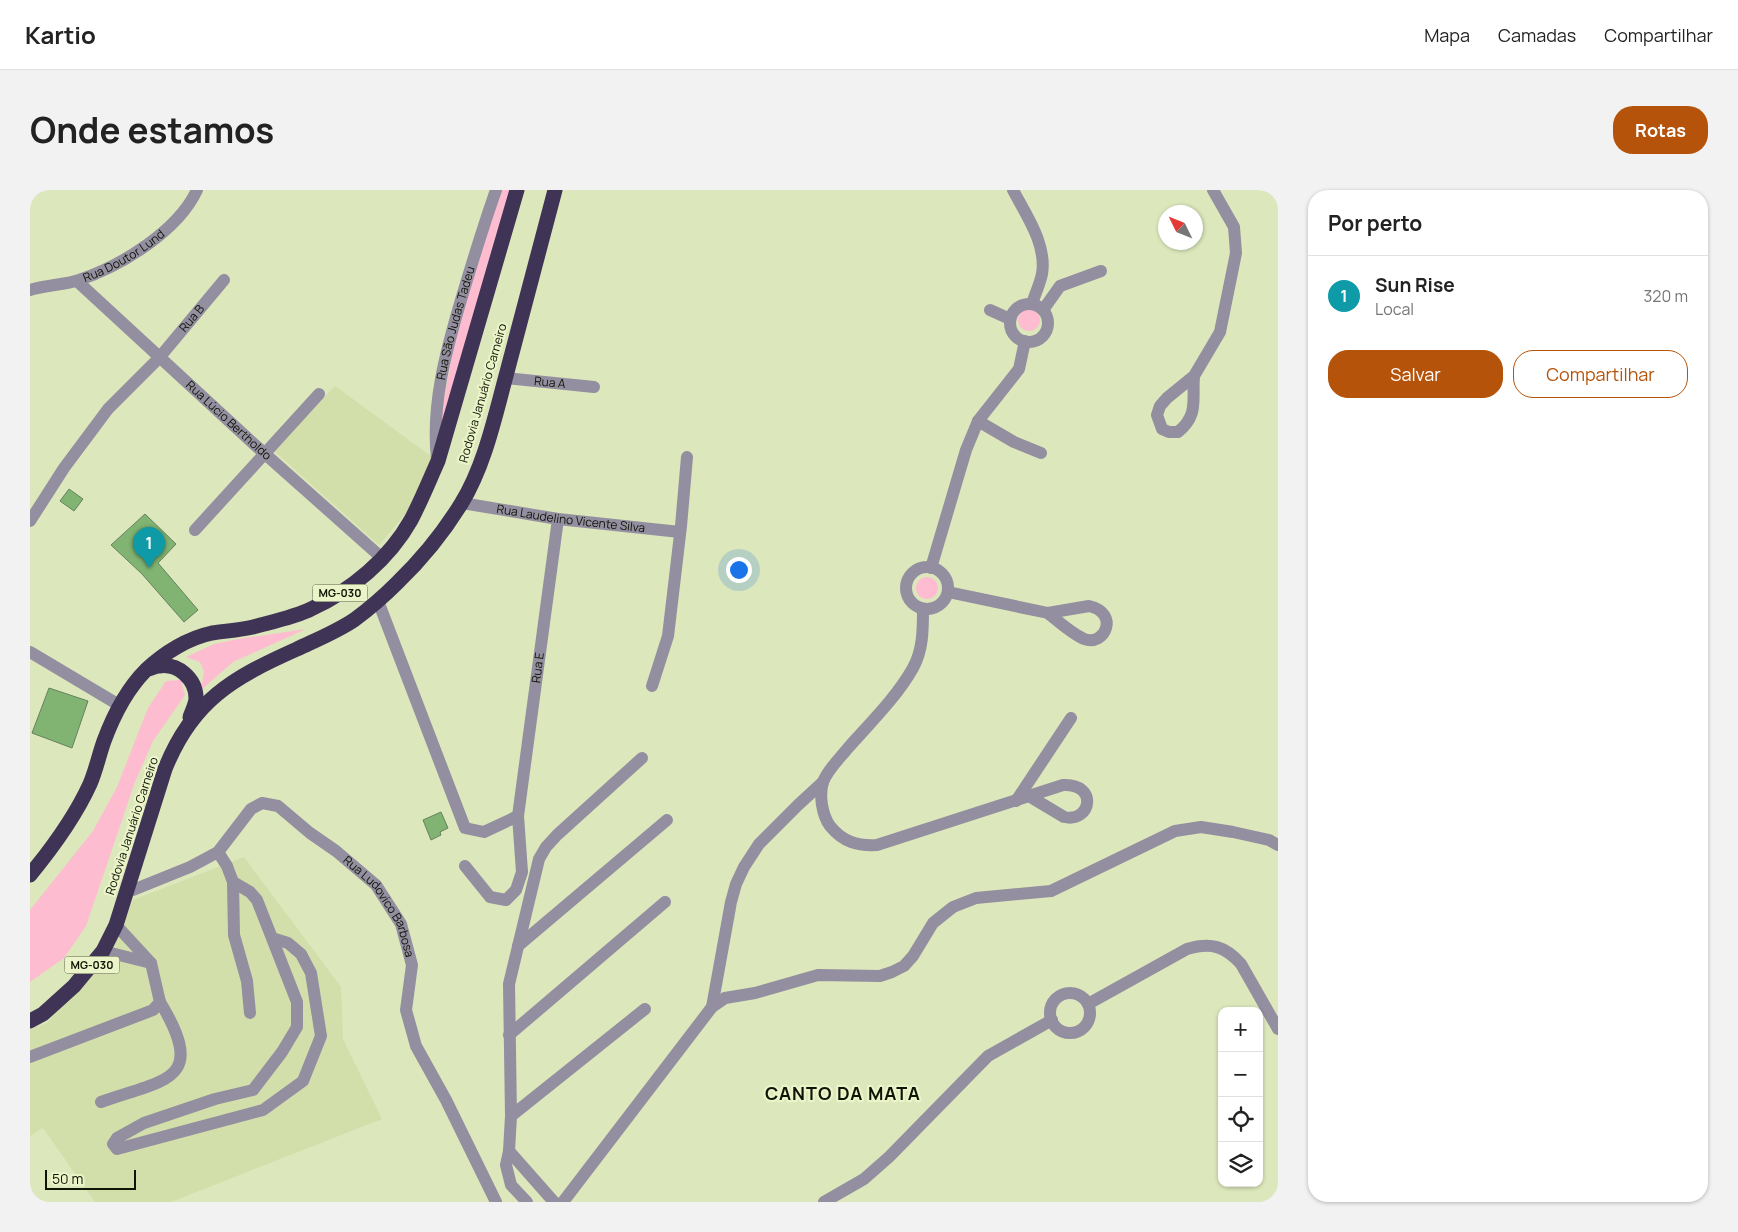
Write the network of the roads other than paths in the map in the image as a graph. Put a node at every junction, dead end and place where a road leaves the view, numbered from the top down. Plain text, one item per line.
1 (197, 190) edge
2 (496, 190) edge
3 (517, 190) edge
4 (555, 190) edge
5 (1013, 190) edge
6 (1212, 190) edge
7 (1101, 270) dead end
8 (77, 280) junction
9 (224, 280) dead end
10 (30, 290) edge
11 (1038, 307) junction
12 (990, 310) dead end
13 (1010, 319) junction
14 (1025, 341) junction
15 (159, 358) junction
16 (1194, 376) dead end
17 (505, 378) junction
18 (594, 387) dead end
19 (319, 394) dead end
20 (978, 421) junction
21 (264, 453) junction
22 (1042, 453) dead end
23 (687, 457) dead end
24 (438, 461) junction
25 (462, 503) junction
26 (558, 519) junction
27 (30, 520) edge
28 (195, 530) dead end
29 (680, 532) junction
30 (382, 558) junction
31 (930, 568) junction
32 (948, 592) junction
33 (378, 601) junction
34 (923, 609) junction
35 (1048, 613) dead end
36 (30, 652) edge
37 (146, 670) junction
38 (652, 686) dead end
39 (119, 705) junction
40 (1071, 718) dead end
41 (186, 727) junction
42 (642, 758) dead end
43 (823, 782) junction
44 (1029, 796) dead end
45 (1016, 800) junction
46 (518, 816) junction
47 (667, 820) dead end
48 (1278, 845) edge
49 (218, 852) junction
50 (465, 866) dead end
51 (30, 875) edge
52 (233, 882) junction
53 (127, 890) junction
54 (666, 902) dead end
55 (116, 925) junction
56 (272, 938) junction
57 (518, 946) junction
58 (103, 951) junction
59 (151, 963) junction
60 (160, 1002) junction
61 (1088, 1004) junction
62 (712, 1007) junction
63 (645, 1009) dead end
64 (250, 1013) dead end
65 (1052, 1020) junction
66 (30, 1022) edge
67 (1278, 1029) edge
68 (509, 1035) junction
69 (30, 1057) edge
70 (101, 1102) dead end
71 (511, 1116) junction
72 (509, 1151) junction
73 (496, 1202) edge
74 (526, 1202) edge
75 (554, 1202) edge
76 (563, 1202) edge
77 (824, 1202) edge

1 - 8 street, Rua Doutor Lund
2 - 24 street, Rua São Judas Tadeu
3 - 24 highway, Rodovia Januário Carneiro / MG-030
4 - 17 highway, Rodovia Januário Carneiro / MG-030
5 - 11 street
6 - 16 street
7 - 11 street
8 - 10 street, Rua Doutor Lund
8 - 15 street, Rua Lúcio Bertholdo
9 - 15 street, Rua B
11 - 13 street
11 - 14 street
12 - 13 street
13 - 14 street
14 - 20 street
15 - 21 street, Rua Lúcio Bertholdo
15 - 27 street, Rua B
17 - 18 street, Rua A
17 - 25 highway, Rodovia Januário Carneiro / MG-030
19 - 21 street
20 - 22 street
20 - 31 street
21 - 28 street
21 - 30 street, Rua Lúcio Bertholdo
23 - 29 street
24 - 30 highway, Rodovia Januário Carneiro / MG-030
25 - 26 street, Rua Laudelino Vicente Silva
25 - 33 highway, Rodovia Januário Carneiro / MG-030
26 - 29 street, Rua Laudelino Vicente Silva
26 - 46 street, Rua E
29 - 38 street
30 - 37 highway, Rodovia Januário Carneiro / MG-030
31 - 32 street
31 - 34 street
32 - 34 street
32 - 35 street
33 - 41 highway, Rodovia Januário Carneiro / MG-030
33 - 46 street
34 - 43 street
36 - 39 street
37 - 39 highway, Rodovia Januário Carneiro / MG-030
37 - 41 highway
39 - 51 highway, Rodovia Januário Carneiro / MG-030
40 - 45 street
41 - 53 highway, Rodovia Januário Carneiro / MG-030
42 - 57 street
43 - 45 street
43 - 62 street
44 - 45 street
46 - 50 street, Rua E
47 - 57 street
48 - 62 street
49 - 52 street
49 - 53 street, Rua Ludovico Barbosa
49 - 73 street, Rua Ludovico Barbosa
52 - 56 street
52 - 64 street
53 - 55 highway, Rodovia Januário Carneiro / MG-030
54 - 68 street
55 - 58 highway, Rodovia Januário Carneiro / MG-030
55 - 59 street
56 - 56 street
57 - 68 street
58 - 59 street
58 - 66 highway, Rodovia Januário Carneiro / MG-030
59 - 60 street
60 - 69 street
60 - 70 street
61 - 65 street
61 - 65 street
61 - 67 street
62 - 76 street
63 - 71 street
65 - 77 street
68 - 71 street
71 - 72 street
72 - 74 street
72 - 75 street

